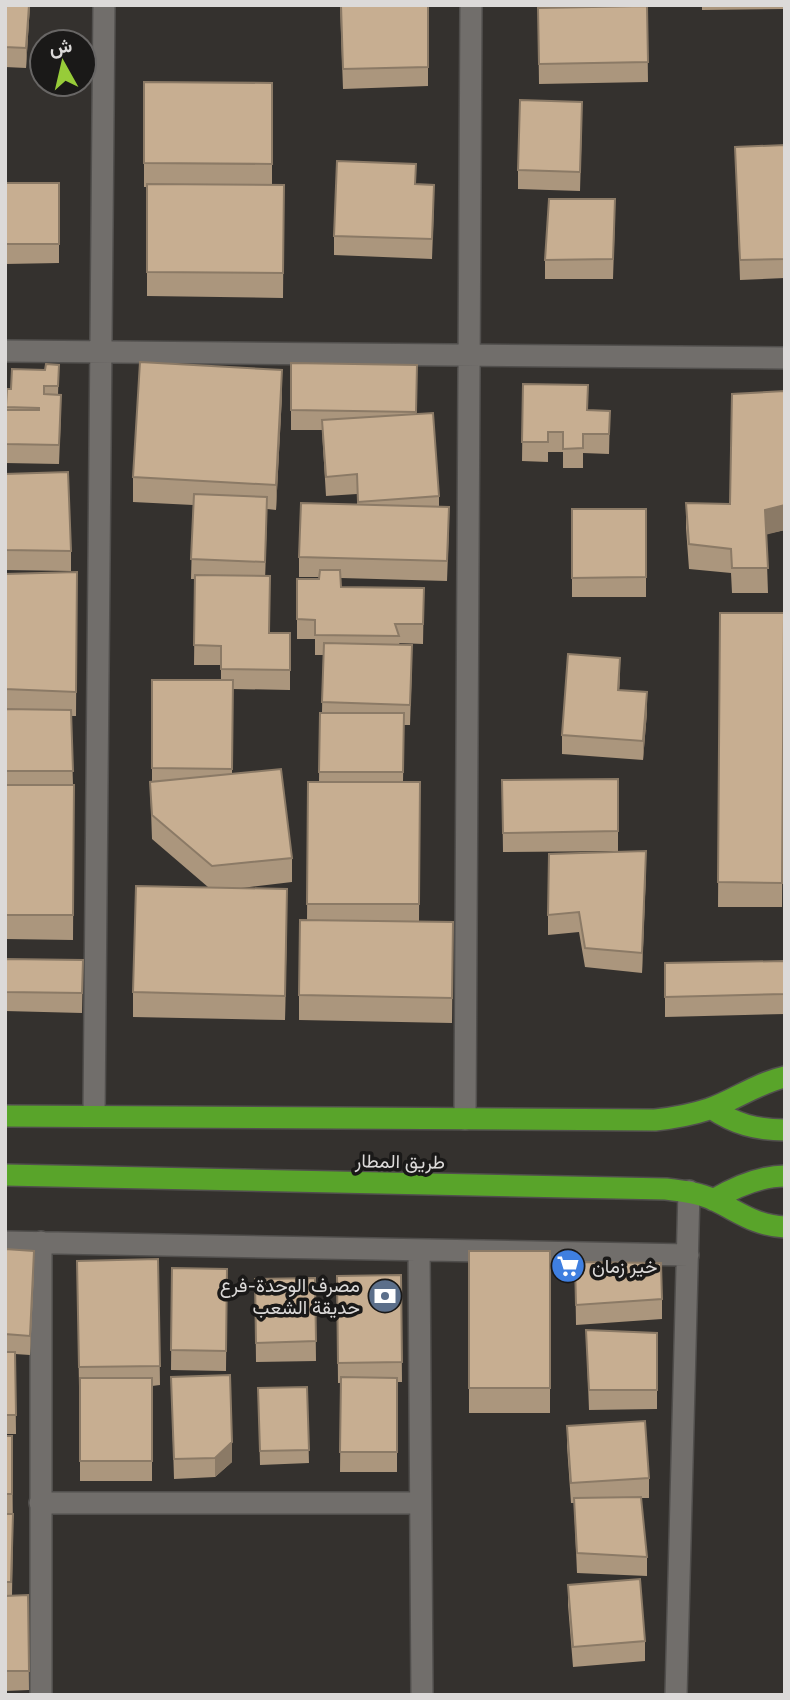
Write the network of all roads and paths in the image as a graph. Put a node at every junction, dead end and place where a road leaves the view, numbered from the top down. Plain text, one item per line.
1 (104, 5) edge
2 (471, 5) edge
3 (5, 351) edge
4 (101, 352) junction
5 (469, 355) junction
6 (785, 358) edge
7 (785, 1077) edge
8 (711, 1108) junction
9 (5, 1116) edge
10 (94, 1116) junction
11 (465, 1119) junction
12 (785, 1130) edge
13 (5, 1175) edge
14 (785, 1176) edge
15 (690, 1191) junction
16 (713, 1199) junction
17 (785, 1227) edge
18 (5, 1242) edge
19 (41, 1242) junction
20 (419, 1250) junction
21 (688, 1255) junction
22 (40, 1503) junction
23 (421, 1503) junction
24 (41, 1695) edge
25 (422, 1695) edge
26 (677, 1695) edge

1 - 4 street
2 - 5 street
3 - 4 street
4 - 5 street
4 - 10 street
5 - 6 street
5 - 11 street
7 - 8 highway
8 - 11 highway
8 - 12 highway
9 - 10 highway
10 - 11 highway
13 - 15 highway, طريق المطار
14 - 16 highway
15 - 16 highway, طريق المطار
15 - 21 street
16 - 17 highway, طريق المطار
18 - 19 street
19 - 20 street
19 - 22 street
20 - 21 street
20 - 23 street
21 - 26 street
22 - 23 street
22 - 24 street
23 - 25 street

